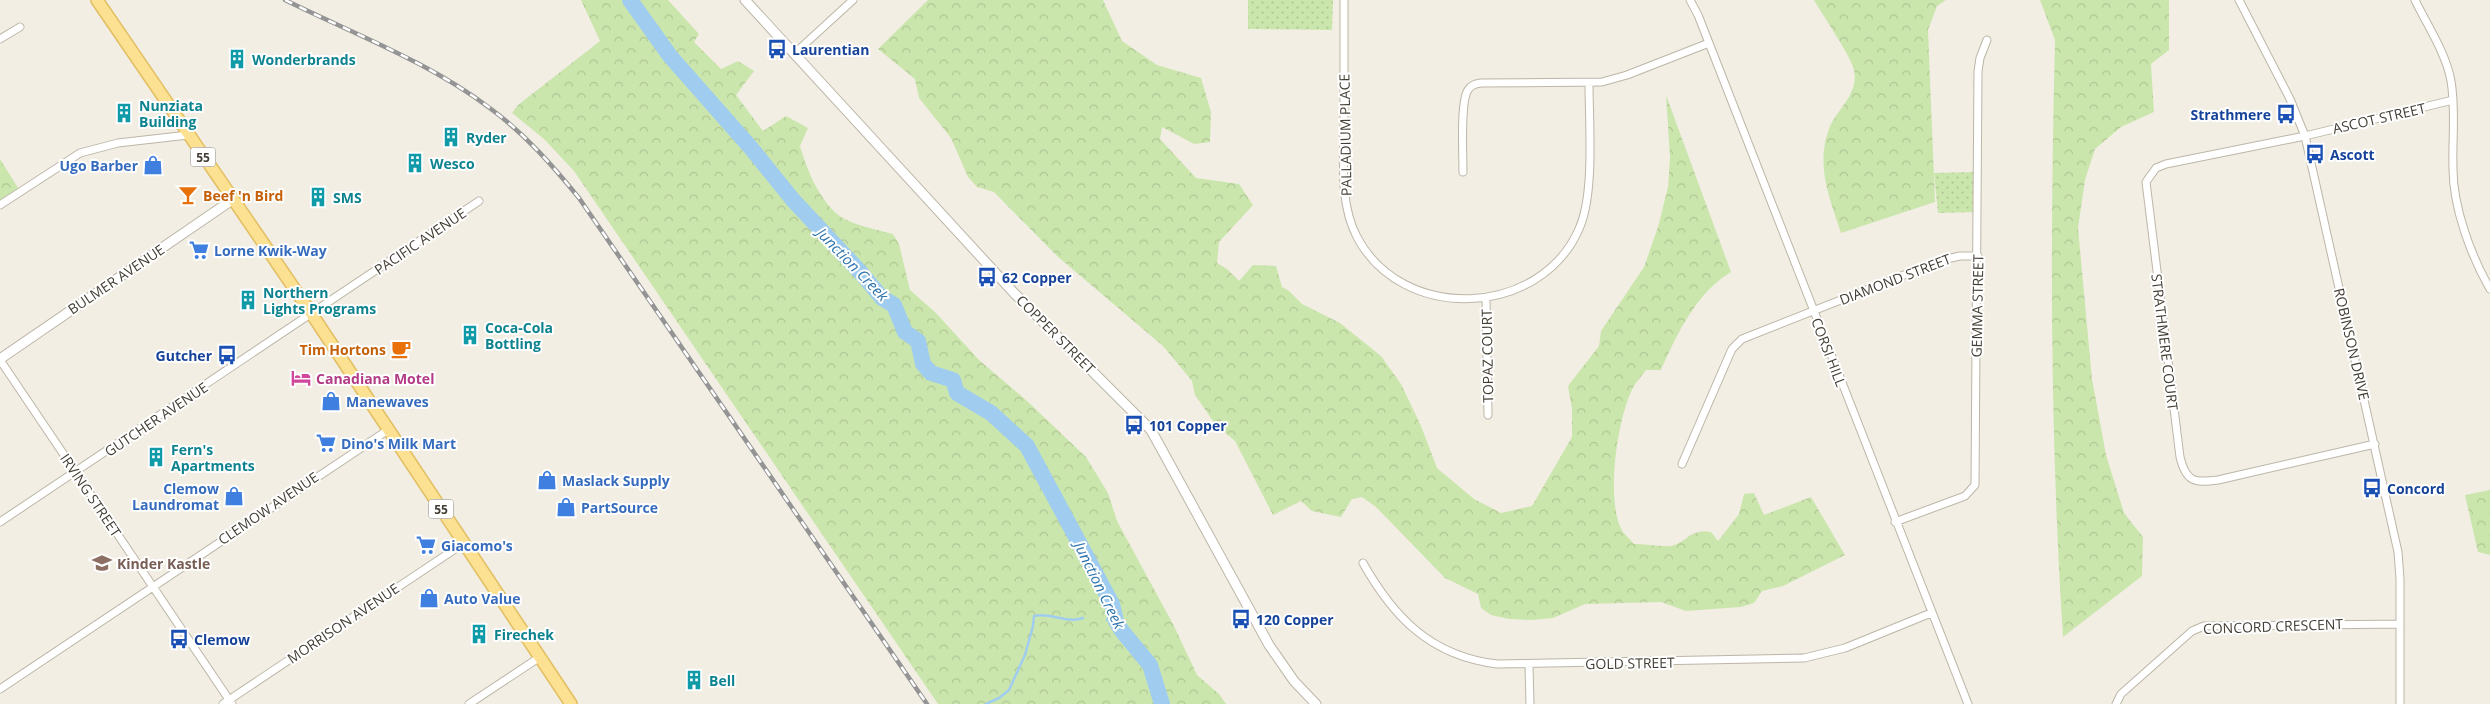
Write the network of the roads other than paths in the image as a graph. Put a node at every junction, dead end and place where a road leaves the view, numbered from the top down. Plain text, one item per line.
1 (97, 0) edge
2 (745, 0) edge
3 (853, 0) edge
4 (1344, 0) edge
5 (1690, 0) edge
6 (2239, 0) edge
7 (2415, 0) edge
8 (20, 27) dead end
9 (0, 39) edge
10 (1987, 40) dead end
11 (1709, 43) junction
12 (794, 53) junction
13 (1589, 83) junction
14 (2453, 100) junction
15 (188, 135) junction
16 (2304, 136) junction
17 (1463, 172) dead end
18 (232, 200) junction
19 (479, 201) dead end
20 (0, 205) edge
21 (1978, 256) junction
22 (2490, 289) edge
23 (1486, 298) junction
24 (1813, 311) junction
25 (311, 313) junction
26 (0, 360) edge
27 (1488, 415) dead end
28 (388, 430) junction
29 (2375, 444) junction
30 (1682, 464) dead end
31 (76, 473) junction
32 (0, 522) edge
33 (1895, 522) junction
34 (464, 543) junction
35 (1363, 563) dead end
36 (153, 586) junction
37 (1931, 613) junction
38 (2400, 624) junction
39 (540, 657) junction
40 (1529, 665) junction
41 (0, 689) edge
42 (228, 703) edge
43 (470, 704) edge
44 (571, 704) edge
45 (1316, 704) edge
46 (1530, 704) edge
47 (1968, 704) edge
48 (2116, 704) edge
49 (2400, 704) edge

1 - 15 main road, 55
2 - 12 street, COPPER STREET
3 - 12 street
4 - 23 street, PALLADIUM PLACE
5 - 11 street, CORSI HILL
6 - 16 street, ROBINSON DRIVE
7 - 14 street
8 - 9 street
10 - 21 street, GEMMA STREET
11 - 13 street
11 - 24 street, CORSI HILL
12 - 45 street, COPPER STREET
13 - 17 street
13 - 23 street, PALLADIUM PLACE
14 - 16 street, ASCOT STREET
14 - 22 street
15 - 18 main road, 55
15 - 20 street
16 - 29 street, ROBINSON DRIVE
16 - 29 street, STRATHMERE COURT
18 - 25 main road, 55
18 - 26 street, BULMER AVENUE
19 - 25 street, PACIFIC AVENUE
21 - 24 street, DIAMOND STREET
21 - 33 street, GEMMA STREET
23 - 27 street, TOPAZ COURT
24 - 30 street, DIAMOND STREET
24 - 33 street, CORSI HILL
25 - 28 main road, 55
25 - 31 street, GUTCHER AVENUE
26 - 31 street, IRVING STREET
28 - 34 main road, 55
28 - 36 street, CLEMOW AVENUE
29 - 38 street, ROBINSON DRIVE
31 - 32 street, GUTCHER AVENUE
31 - 36 street, IRVING STREET
33 - 37 street, CORSI HILL
34 - 39 main road, 55
34 - 42 street, MORRISON AVENUE
35 - 40 street, GOLD STREET
36 - 41 street, CLEMOW AVENUE
36 - 42 street, IRVING STREET
37 - 40 street, GOLD STREET
37 - 47 street, CORSI HILL
38 - 48 street, CONCORD CRESCENT
38 - 49 street, ROBINSON DRIVE
39 - 43 street
39 - 44 main road, 55
40 - 46 street

